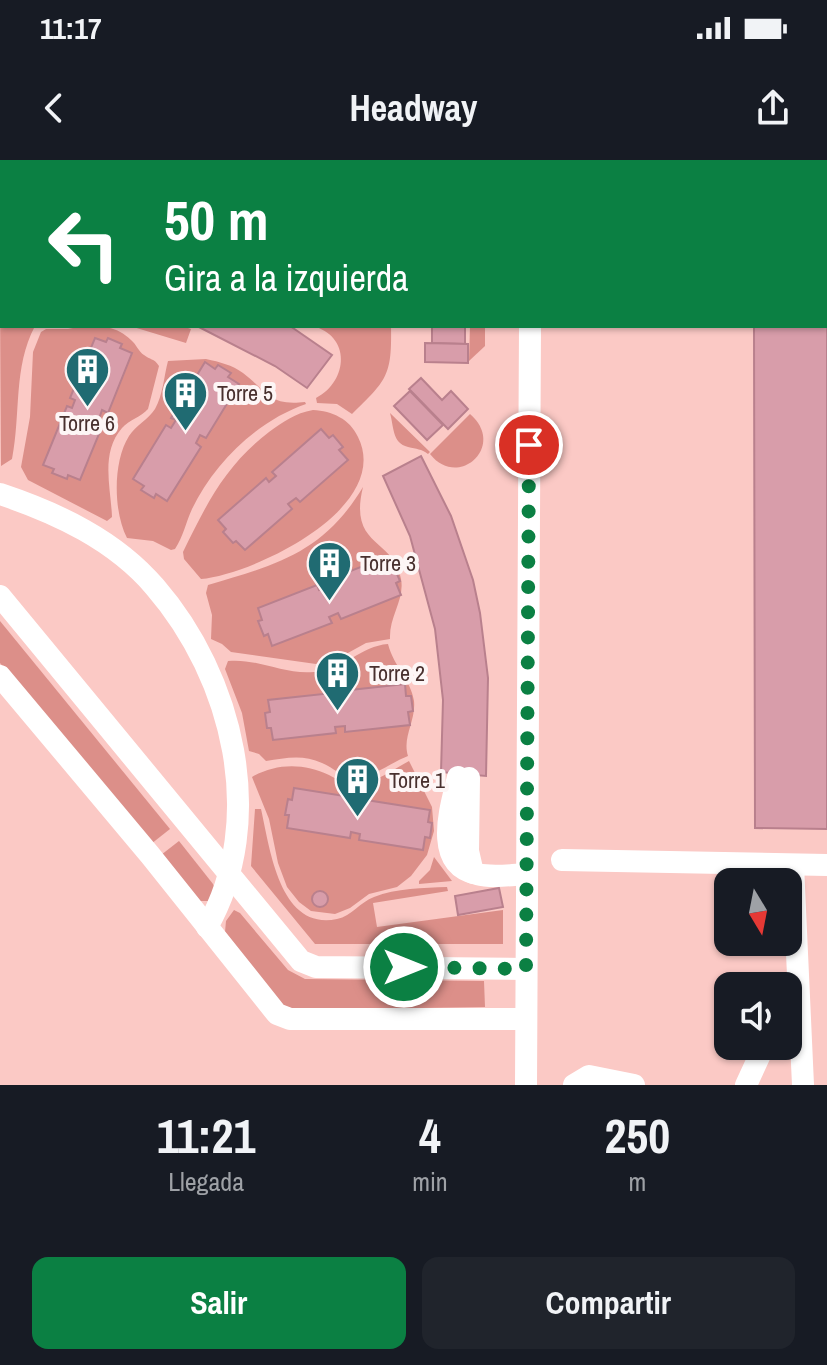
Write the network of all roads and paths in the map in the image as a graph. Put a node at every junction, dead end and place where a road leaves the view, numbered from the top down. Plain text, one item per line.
1 (530, 328) edge
2 (0, 494) edge
3 (0, 596) edge
4 (0, 676) edge
5 (464, 778) dead end
6 (562, 860) dead end
7 (793, 865) junction
8 (827, 865) edge
9 (527, 874) junction
10 (230, 876) junction
11 (207, 927) junction
12 (526, 969) junction
13 (793, 972) edge
14 (526, 1019) junction
15 (758, 1060) edge
16 (800, 1060) edge
17 (526, 1085) edge
18 (574, 1085) edge
19 (634, 1085) edge
20 (746, 1085) edge
21 (803, 1085) edge

1 - 9 street
2 - 10 street
3 - 10 street
4 - 11 street
5 - 9 street
6 - 7 street
7 - 8 street
7 - 13 street
9 - 12 street
10 - 11 street
10 - 12 street
11 - 14 street
12 - 14 street
14 - 17 street
15 - 20 street
16 - 21 street
18 - 19 street

